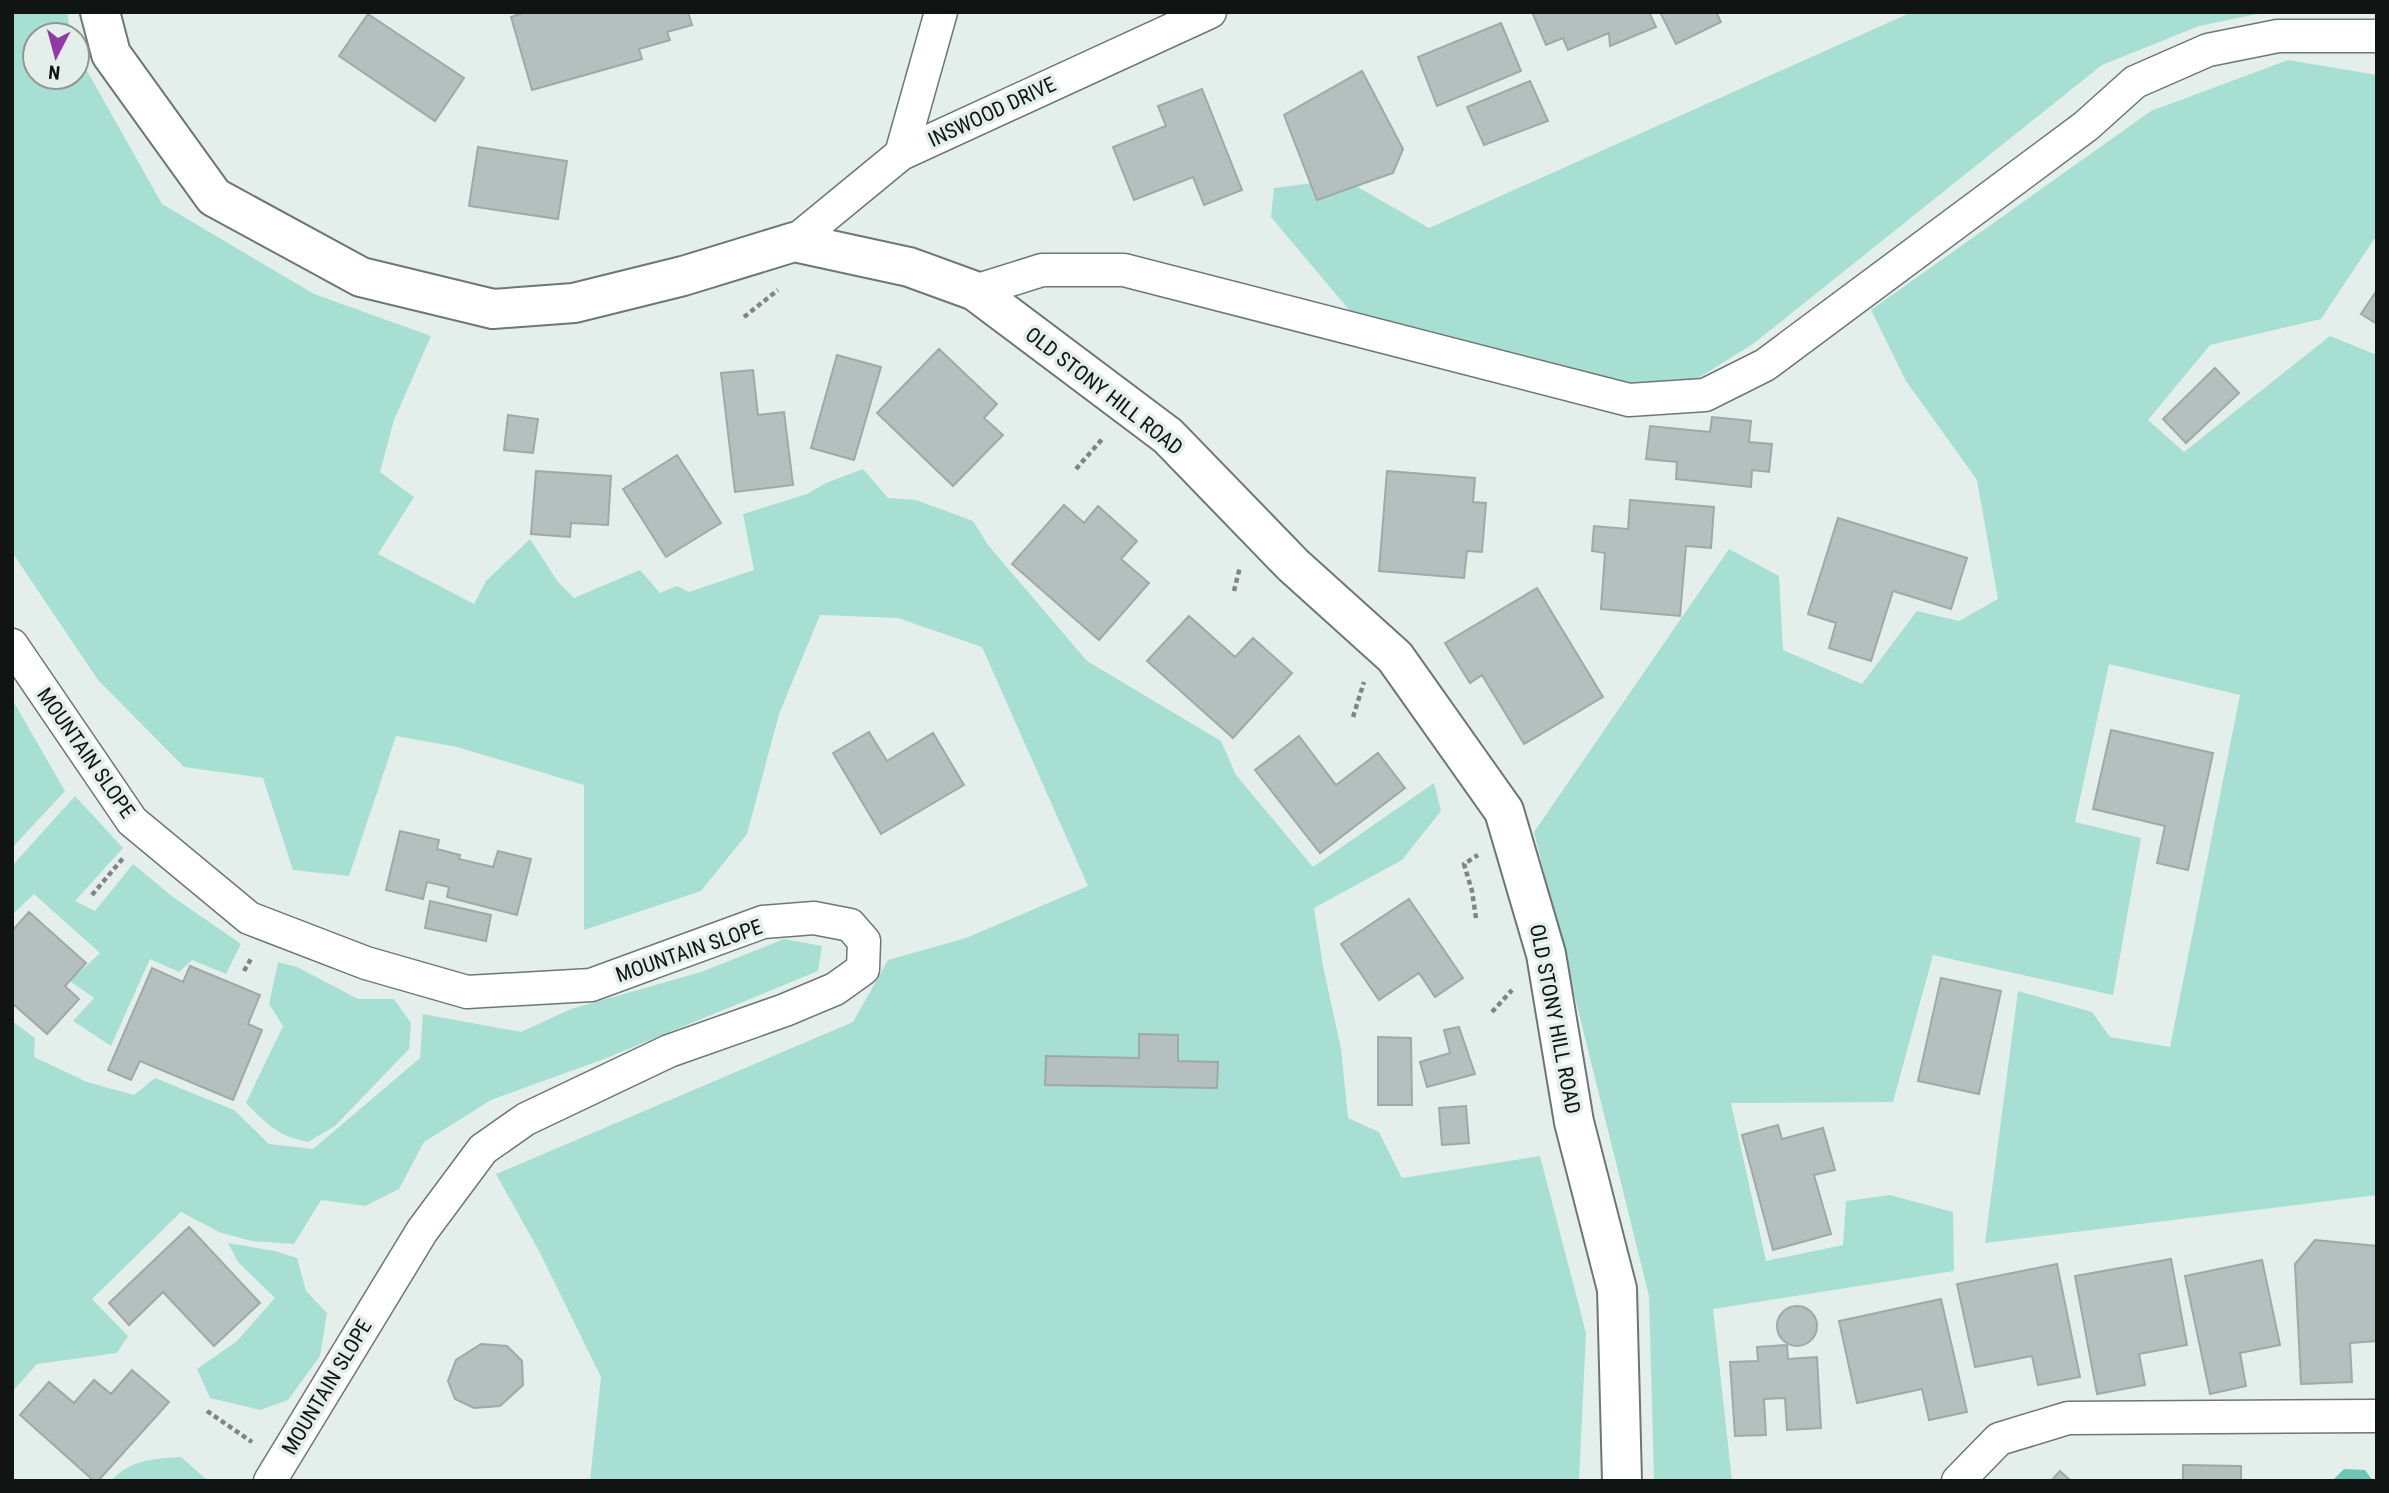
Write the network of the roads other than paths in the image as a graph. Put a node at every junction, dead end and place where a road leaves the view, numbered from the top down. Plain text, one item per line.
1 (100, 12) edge
2 (941, 12) edge
3 (1210, 12) edge
4 (2377, 36) edge
5 (901, 153) junction
6 (793, 242) junction
7 (975, 290) junction
8 (12, 645) edge
9 (2377, 1416) edge
10 (276, 1471) edge
11 (1622, 1481) edge
12 (1958, 1481) edge

1 - 6 street, OLD STONY HILL ROAD
2 - 5 street
3 - 5 street, INSWOOD DRIVE
4 - 7 street
5 - 6 street, INSWOOD DRIVE
6 - 7 street, OLD STONY HILL ROAD
7 - 11 street, OLD STONY HILL ROAD
8 - 10 street, MOUNTAIN SLOPE
9 - 12 street

